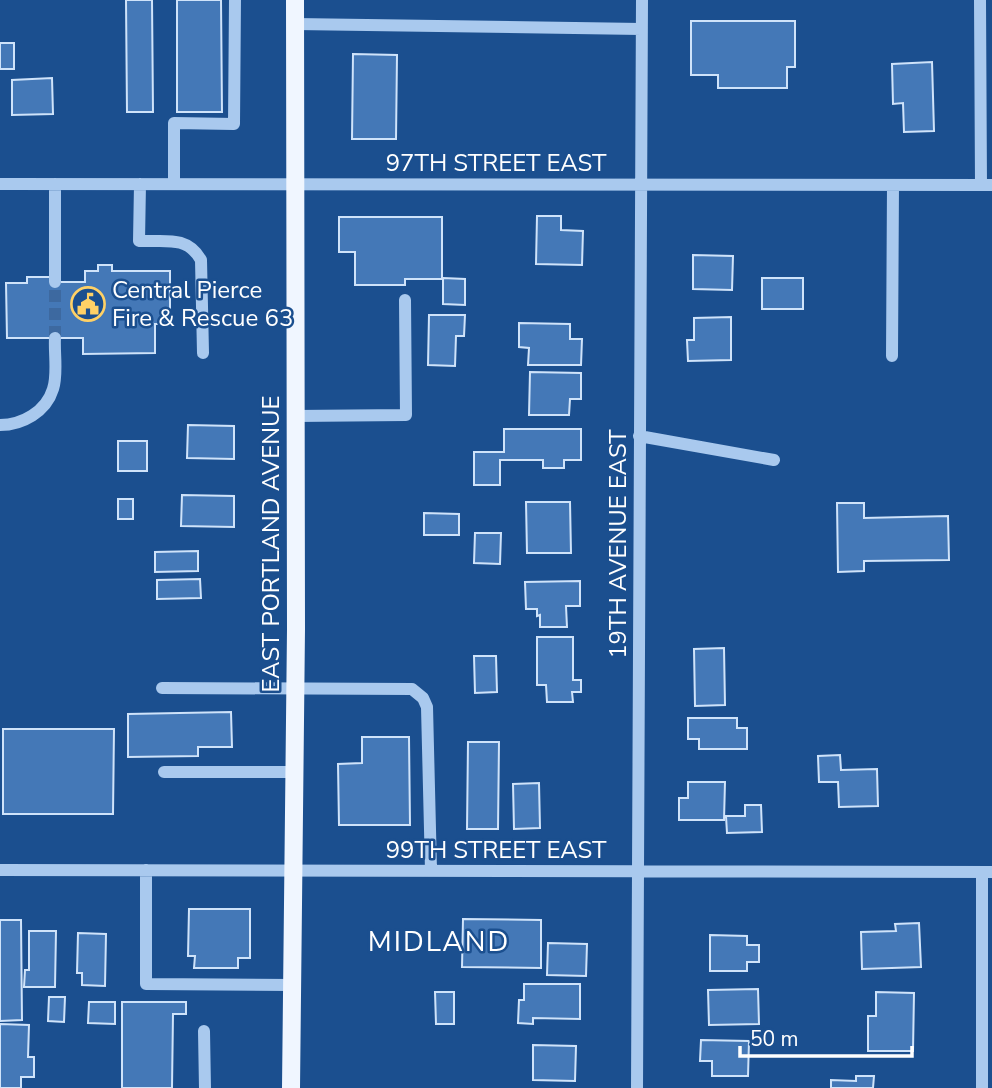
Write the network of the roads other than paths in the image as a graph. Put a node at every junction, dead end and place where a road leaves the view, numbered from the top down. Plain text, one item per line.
1 (235, 0) edge
2 (295, 0) edge
3 (642, 0) edge
4 (980, 0) edge
5 (295, 24) junction
6 (641, 29) junction
7 (0, 184) edge
8 (55, 184) junction
9 (139, 184) junction
10 (174, 184) junction
11 (295, 184) junction
12 (640, 184) junction
13 (893, 185) junction
14 (986, 185) edge
15 (55, 282) tunnel mouth
16 (405, 300) dead end
17 (55, 338) tunnel mouth
18 (203, 353) dead end
19 (892, 356) dead end
20 (296, 416) junction
21 (0, 425) edge
22 (639, 436) junction
23 (774, 460) dead end
24 (162, 688) dead end
25 (296, 689) junction
26 (164, 772) dead end
27 (295, 772) junction
28 (0, 870) edge
29 (146, 870) junction
30 (294, 870) junction
31 (431, 870) junction
32 (637, 871) junction
33 (987, 872) edge
34 (292, 985) junction
35 (204, 1031) dead end
36 (987, 1038) edge
37 (205, 1088) edge
38 (291, 1088) edge
39 (637, 1088) edge
40 (982, 1088) edge

1 - 10 street
2 - 5 main road, EAST PORTLAND AVENUE
3 - 6 street, 19TH AVENUE EAST
4 - 14 street
5 - 6 street
5 - 11 main road, EAST PORTLAND AVENUE
6 - 12 street, 19TH AVENUE EAST
7 - 8 street, 97TH STREET EAST
8 - 9 street, 97TH STREET EAST
8 - 15 street
9 - 10 street, 97TH STREET EAST
9 - 18 street
10 - 11 street, 97TH STREET EAST
11 - 12 street, 97TH STREET EAST
11 - 20 main road, EAST PORTLAND AVENUE
12 - 13 street, 97TH STREET EAST
12 - 22 street, 19TH AVENUE EAST
13 - 14 street, 97TH STREET EAST
13 - 19 street
16 - 20 street
17 - 21 street
20 - 25 main road, EAST PORTLAND AVENUE
22 - 23 street
22 - 32 street, 19TH AVENUE EAST
24 - 25 street
25 - 27 main road, EAST PORTLAND AVENUE
25 - 31 street
26 - 27 street
27 - 30 main road, EAST PORTLAND AVENUE
28 - 29 street, 99TH STREET EAST
29 - 30 street, 99TH STREET EAST
29 - 34 street
30 - 31 street, 99TH STREET EAST
30 - 34 main road, EAST PORTLAND AVENUE
31 - 32 street, 99TH STREET EAST
32 - 33 street, 99TH STREET EAST
32 - 39 street, 19TH AVENUE EAST
33 - 36 street
34 - 38 main road, EAST PORTLAND AVENUE
35 - 37 street
36 - 40 street

